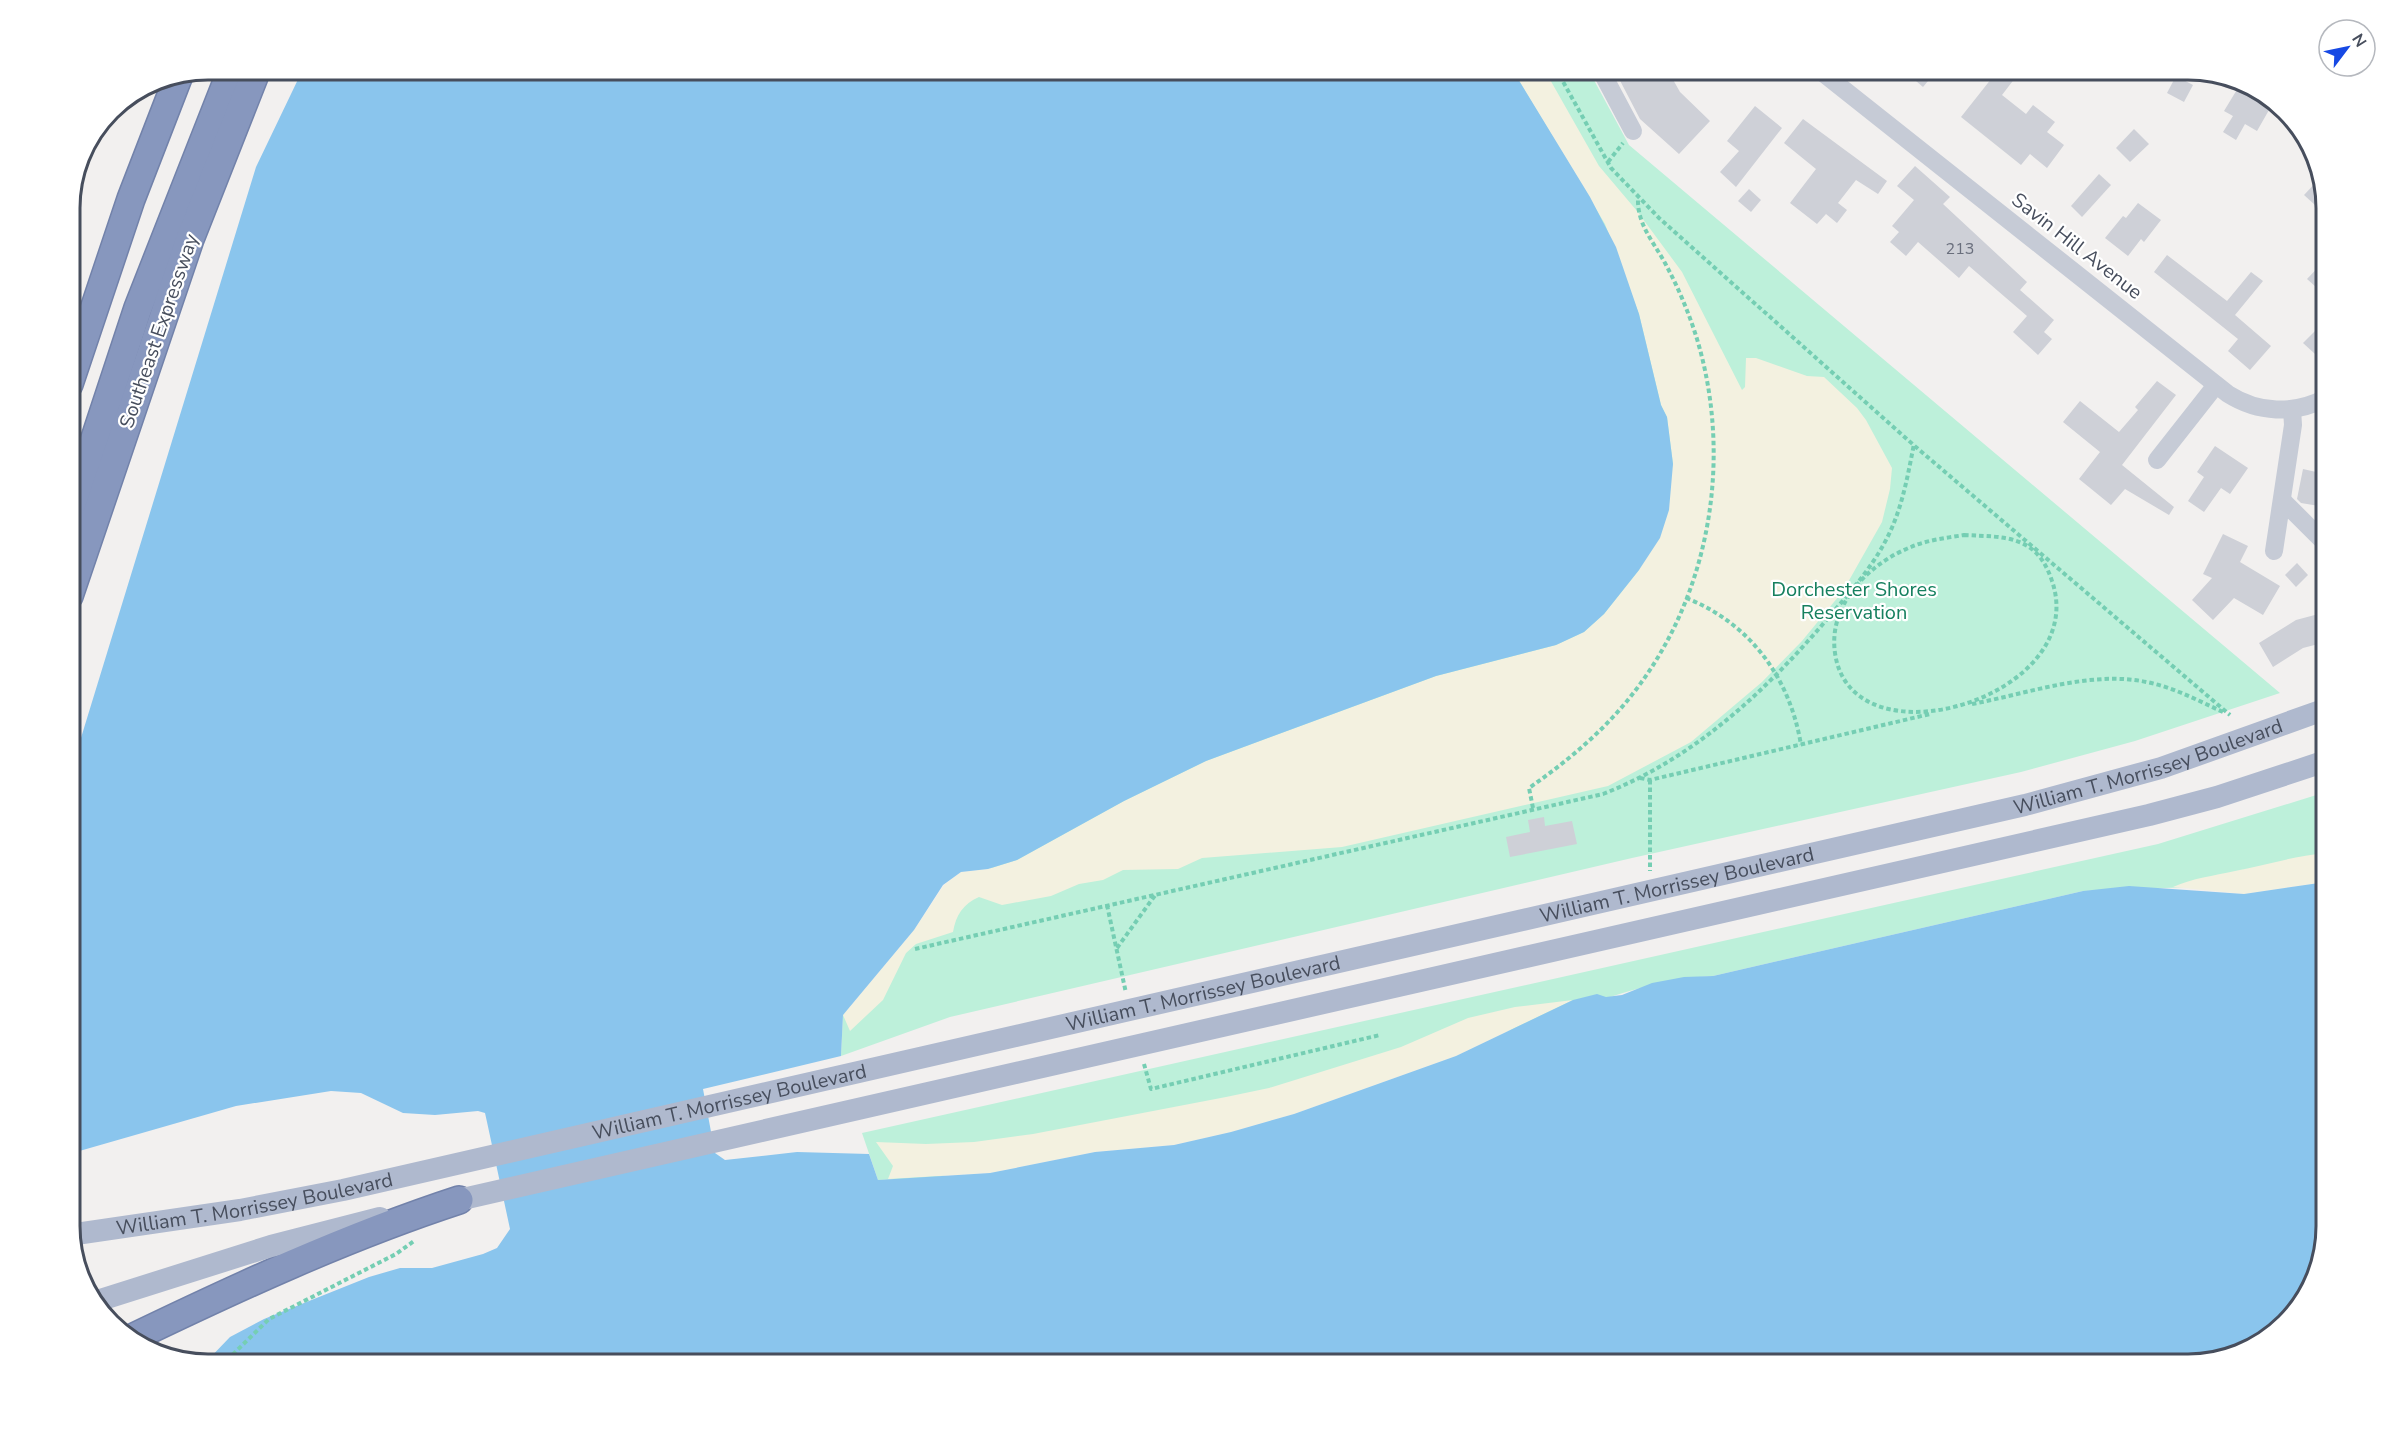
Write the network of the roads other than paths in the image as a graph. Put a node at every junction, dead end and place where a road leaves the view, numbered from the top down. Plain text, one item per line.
1 (228, 80) edge
2 (236, 80) edge
3 (253, 80) edge
4 (1606, 80) edge
5 (1832, 80) edge
6 (176, 84) edge
7 (217, 112) junction
8 (1633, 131) dead end
9 (80, 351) edge
10 (2216, 385) junction
11 (2315, 401) edge
12 (2292, 409) junction
13 (80, 450) edge
14 (2157, 460) dead end
15 (80, 484) edge
16 (2282, 500) junction
17 (2315, 533) edge
18 (2274, 551) dead end
19 (80, 564) edge
20 (2315, 713) edge
21 (2316, 764) edge
22 (459, 1200) junction
23 (80, 1233) edge
24 (102, 1299) edge
25 (139, 1335) edge

1 - 7 highway
2 - 7 highway
3 - 19 highway, Southeast Expressway
4 - 8 street
5 - 10 street, Savin Hill Avenue
6 - 9 highway
7 - 13 highway
7 - 15 highway
10 - 12 street, Savin Hill Avenue
10 - 14 street
11 - 12 street, Savin Hill Avenue
12 - 16 street
16 - 17 street
16 - 18 street
20 - 23 main road, William T. Morrissey Boulevard
21 - 22 main road, William T. Morrissey Boulevard
22 - 24 main road, William T. Morrissey Boulevard
22 - 25 highway

